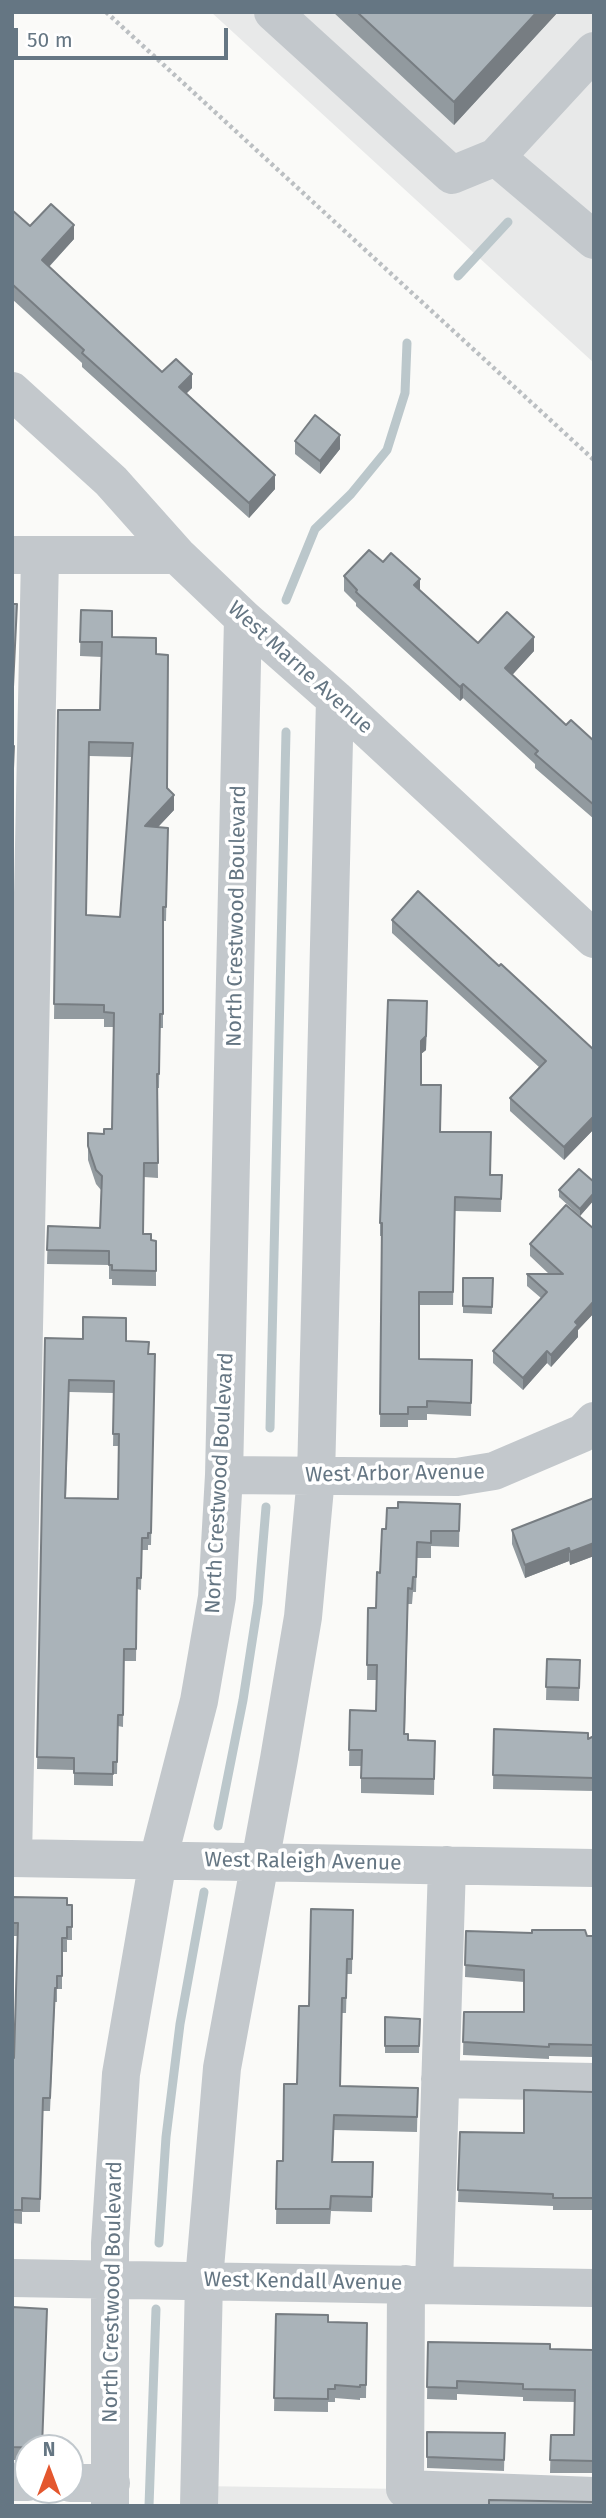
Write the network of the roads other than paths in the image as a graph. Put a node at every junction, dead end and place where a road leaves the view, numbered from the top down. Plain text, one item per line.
1 (273, 12) edge
2 (594, 51) edge
3 (496, 157) junction
4 (594, 240) edge
5 (12, 391) edge
6 (26, 555) edge
7 (177, 555) junction
8 (243, 618) junction
9 (335, 699) junction
10 (594, 939) edge
11 (594, 1421) edge
12 (224, 1475) junction
13 (316, 1477) junction
14 (12, 1858) edge
15 (158, 1860) junction
16 (259, 1860) junction
17 (447, 1865) junction
18 (594, 1868) edge
19 (440, 2079) junction
20 (594, 2082) edge
21 (12, 2278) edge
22 (110, 2280) junction
23 (204, 2280) junction
24 (420, 2284) junction
25 (594, 2288) edge
26 (84, 2487) edge
27 (110, 2495) edge
28 (594, 2496) edge
29 (442, 2498) edge
30 (199, 2506) edge

1 - 3 street
2 - 3 street
3 - 4 street
5 - 7 street, West Marne Avenue
6 - 7 street
6 - 14 street
7 - 8 street, West Marne Avenue
8 - 9 street, West Marne Avenue
8 - 12 street, North Crestwood Boulevard
9 - 10 street, West Marne Avenue
9 - 13 street
11 - 13 street, West Arbor Avenue
12 - 13 street, West Arbor Avenue
12 - 15 street, North Crestwood Boulevard
13 - 16 street
14 - 15 street, West Raleigh Avenue
15 - 16 street, West Raleigh Avenue
15 - 22 street, North Crestwood Boulevard
16 - 17 street, West Raleigh Avenue
16 - 23 street
17 - 18 street, West Raleigh Avenue
17 - 19 street
19 - 20 street
19 - 24 street
21 - 22 street, West Kendall Avenue
22 - 23 street, West Kendall Avenue
22 - 27 street, North Crestwood Boulevard
23 - 24 street, West Kendall Avenue
23 - 30 street
24 - 25 street, West Kendall Avenue
24 - 29 street
26 - 27 street
28 - 29 street

